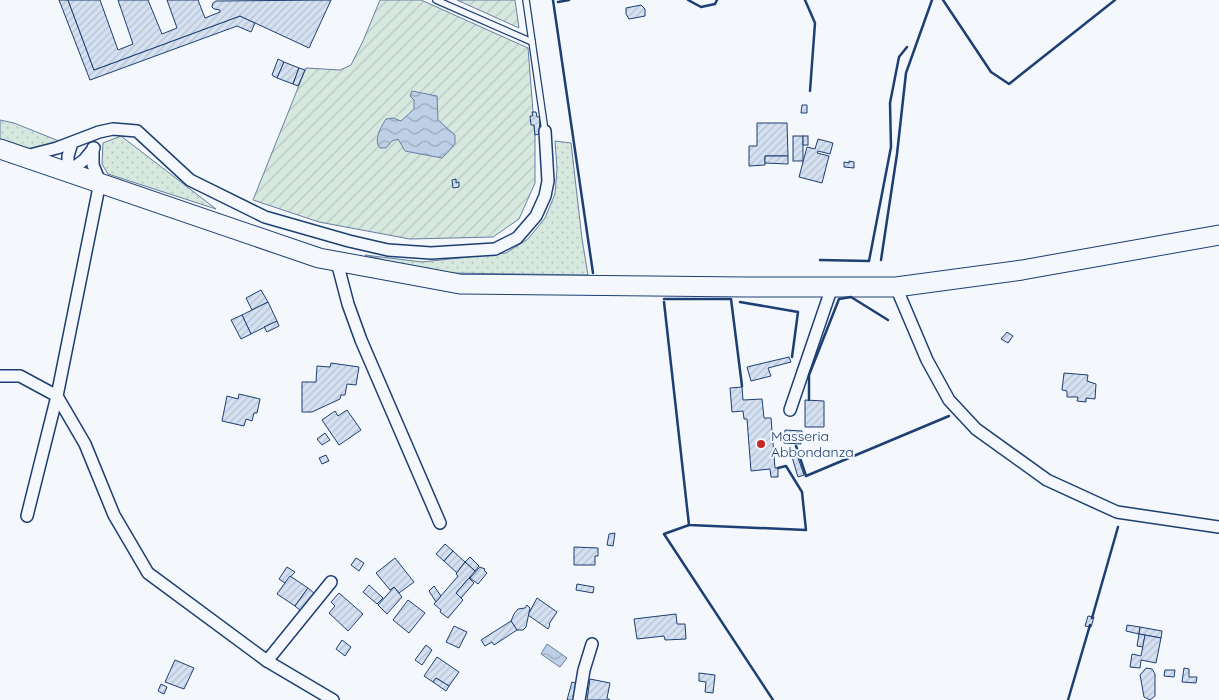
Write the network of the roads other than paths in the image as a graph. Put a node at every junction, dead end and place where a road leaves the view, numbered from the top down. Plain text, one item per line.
1 (436, 0) edge
2 (526, 0) edge
3 (532, 42) junction
4 (101, 132) junction
5 (545, 132) joint
6 (72, 143) junction
7 (93, 148) junction
8 (0, 149) edge
9 (22, 156) junction
10 (68, 172) junction
11 (100, 182) junction
12 (1219, 235) edge
13 (337, 262) junction
14 (832, 287) junction
15 (896, 287) junction
16 (0, 376) edge
17 (57, 396) junction
18 (790, 410) dead end
19 (27, 516) dead end
20 (440, 524) dead end
21 (1219, 527) edge
22 (331, 582) dead end
23 (592, 644) dead end
24 (267, 661) junction
25 (333, 700) edge
26 (579, 700) edge

1 - 3 lane
2 - 3 lane
3 - 5 lane
4 - 5 street
4 - 6 street
4 - 7 street
6 - 9 street
6 - 10 street
7 - 10 street
7 - 11 street
8 - 9 main road
9 - 10 main road
10 - 11 main road
11 - 13 main road
11 - 17 street
12 - 15 main road
13 - 14 main road
13 - 20 street
14 - 15 main road
14 - 18 street
15 - 21 street
16 - 17 street
17 - 19 street
17 - 24 street
22 - 24 street
23 - 26 street
24 - 25 street

